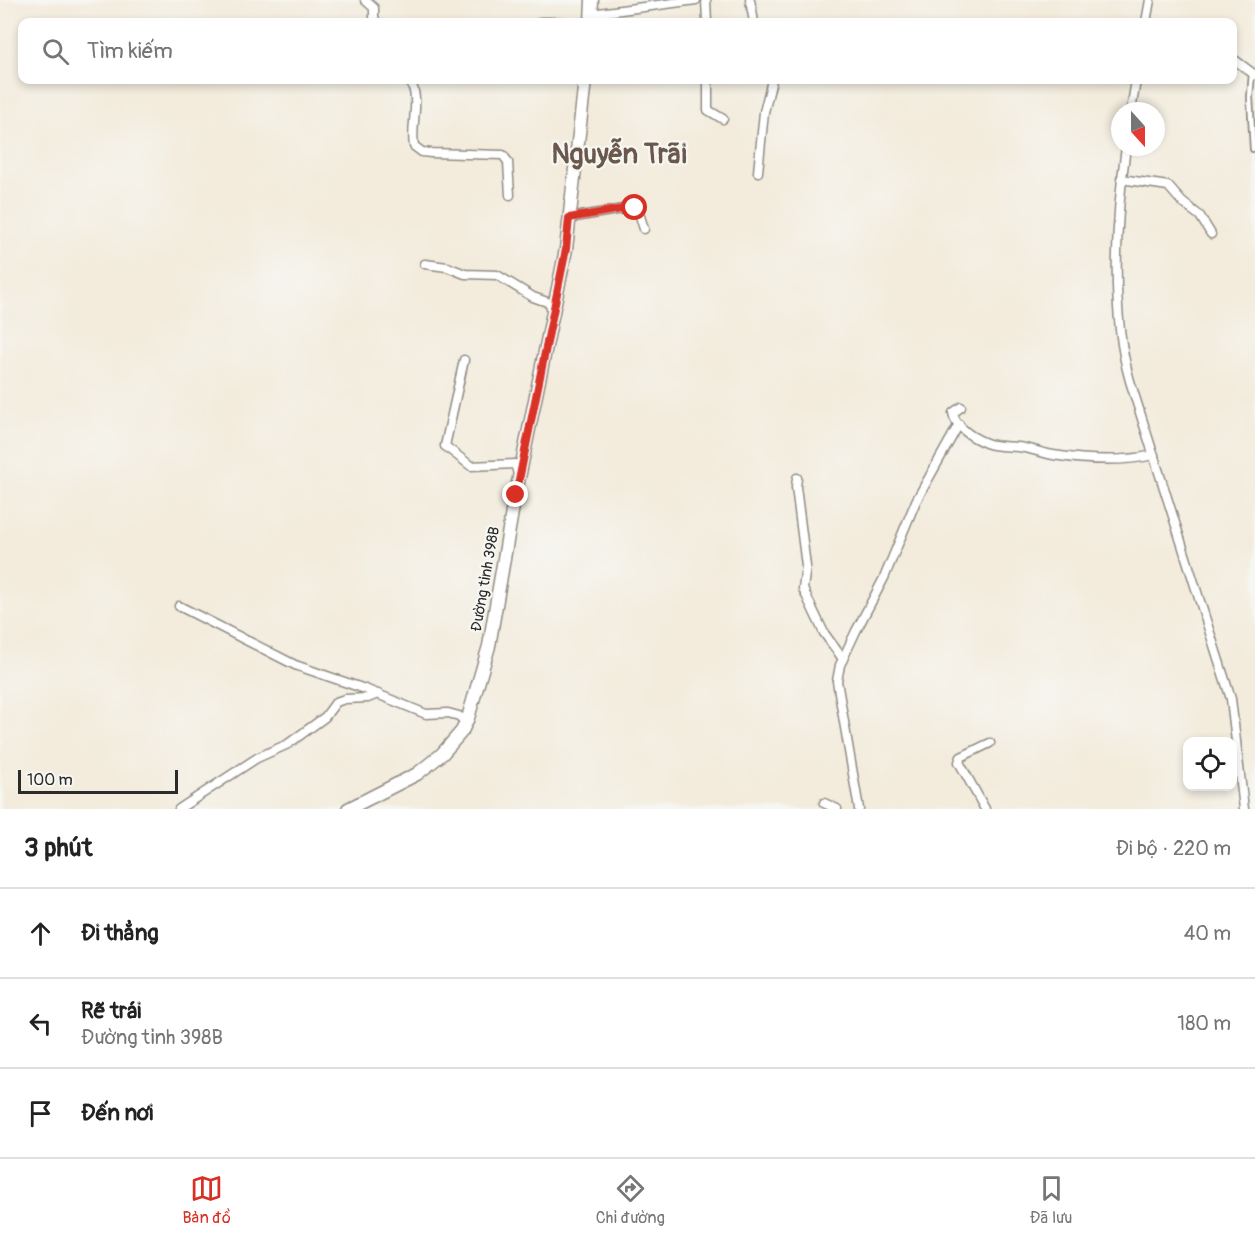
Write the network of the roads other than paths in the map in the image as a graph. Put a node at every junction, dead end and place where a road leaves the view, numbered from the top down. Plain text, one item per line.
1 (365, 0) edge
2 (592, 0) edge
3 (696, 0) edge
4 (706, 0) edge
5 (750, 0) edge
6 (1150, 0) edge
7 (374, 18) edge
8 (591, 18) edge
9 (597, 18) edge
10 (707, 18) edge
11 (753, 18) edge
12 (1147, 18) edge
13 (1237, 61) edge
14 (1254, 74) edge
15 (412, 84) edge
16 (585, 84) edge
17 (708, 84) edge
18 (771, 84) edge
19 (1135, 84) edge
20 (1132, 102) edge
21 (723, 119) dead end
22 (1253, 149) dead end
23 (1125, 156) edge
24 (758, 172) dead end
25 (1121, 179) junction
26 (510, 195) dead end
27 (569, 218) junction
28 (644, 229) dead end
29 (1211, 234) dead end
30 (425, 264) dead end
31 (552, 316) junction
32 (465, 360) dead end
33 (961, 407) dead end
34 (958, 424) junction
35 (1154, 455) junction
36 (519, 477) junction
37 (797, 478) dead end
38 (179, 606) dead end
39 (843, 659) junction
40 (378, 694) junction
41 (466, 723) junction
42 (990, 743) dead end
43 (824, 803) dead end
44 (179, 809) edge
45 (348, 809) edge
46 (837, 809) edge
47 (859, 809) edge
48 (985, 809) edge
49 (1244, 809) edge

1 - 7 street
2 - 8 main road
3 - 9 street
4 - 10 street
5 - 11 street
6 - 12 street
13 - 14 street
14 - 22 lane
15 - 26 street
16 - 27 main road, Đường tỉnh 398B
17 - 21 street
18 - 24 street
19 - 20 street
23 - 25 street
25 - 29 street
25 - 35 street
27 - 28 street
27 - 31 main road, Đường tỉnh 398B
30 - 31 street
31 - 36 main road, Đường tỉnh 398B
32 - 36 street
33 - 34 street
34 - 35 street
34 - 39 street
35 - 49 street
36 - 41 main road, Đường tỉnh 398B
37 - 39 street
38 - 40 street
39 - 47 street
40 - 41 street
40 - 44 street
41 - 45 main road, Đường tỉnh 398B
42 - 48 street
43 - 46 street

